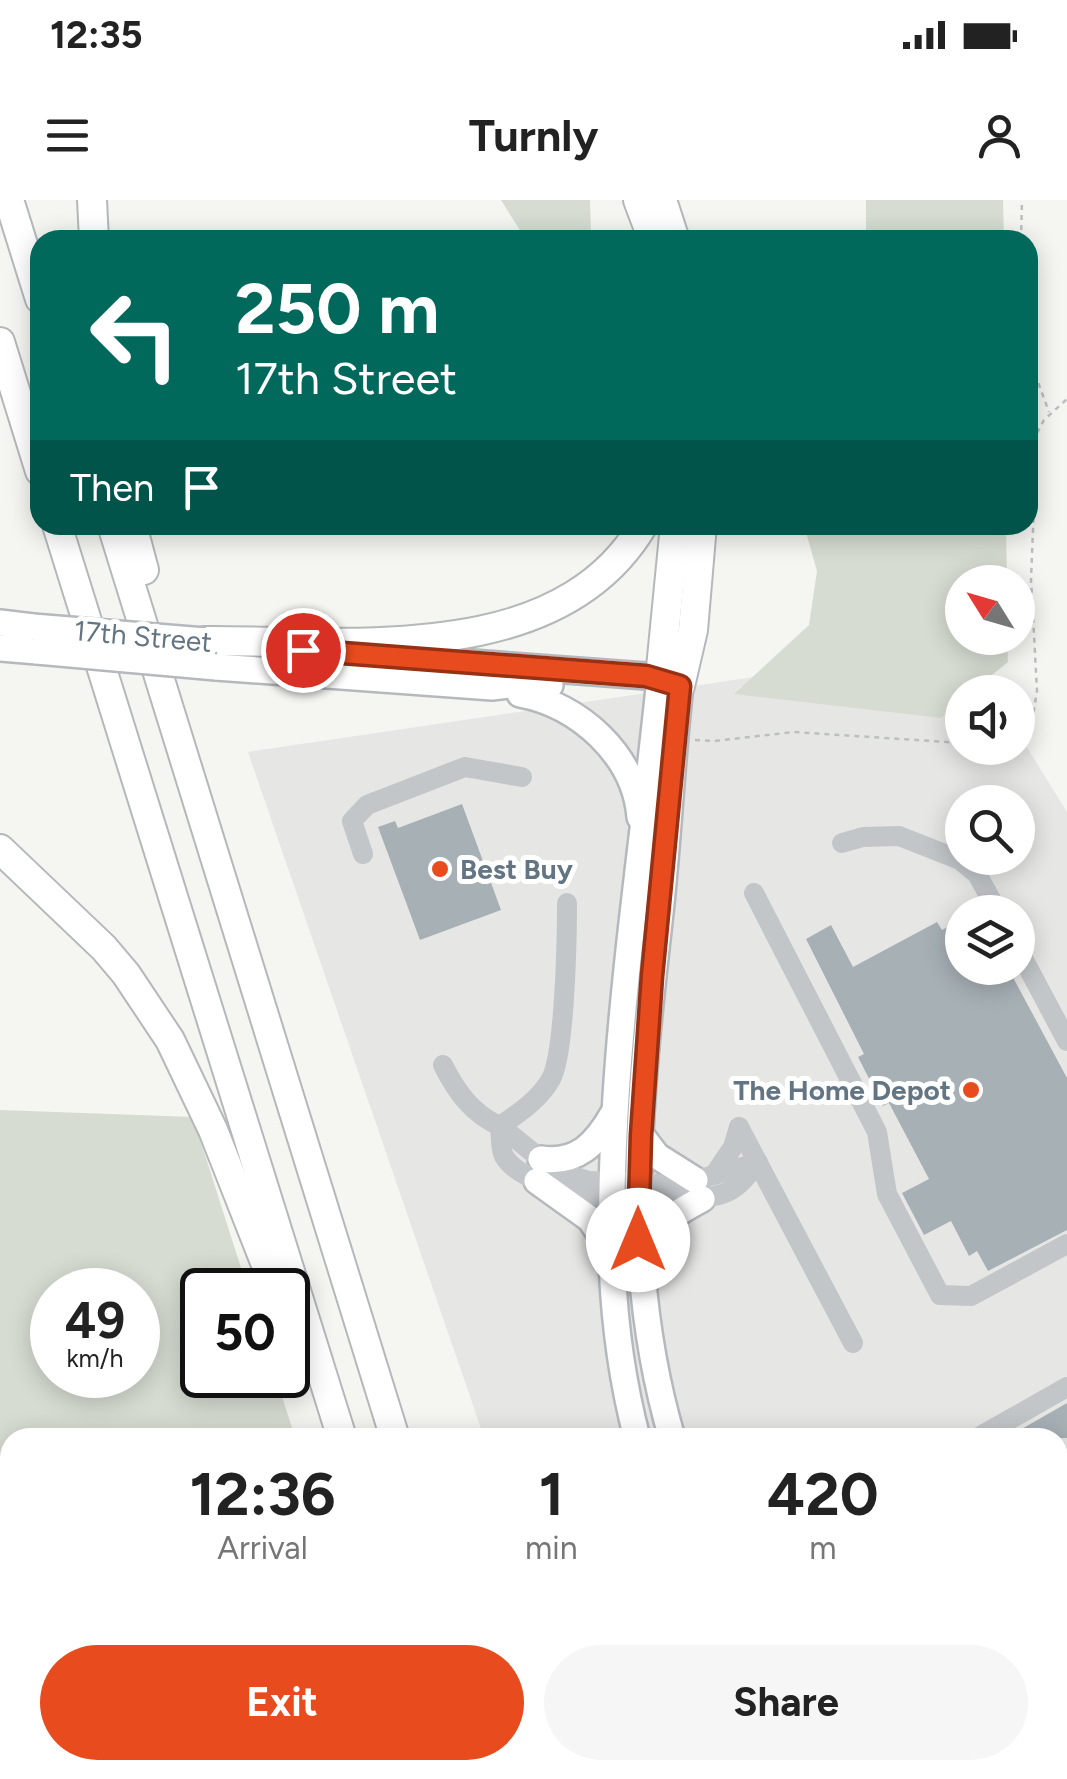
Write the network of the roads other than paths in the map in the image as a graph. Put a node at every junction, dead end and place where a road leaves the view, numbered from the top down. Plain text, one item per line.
1 (9, 200) edge
2 (92, 200) edge
3 (638, 200) edge
4 (662, 200) edge
5 (94, 230) edge
6 (648, 230) edge
7 (672, 230) edge
8 (30, 266) edge
9 (0, 342) edge
10 (30, 439) edge
11 (60, 535) edge
12 (115, 535) edge
13 (134, 535) edge
14 (636, 535) edge
15 (675, 535) edge
16 (701, 535) edge
17 (0, 623) edge
18 (35, 639) junction
19 (0, 648) edge
20 (211, 654) junction
21 (666, 686) junction
22 (492, 687) junction
23 (522, 777) dead end
24 (198, 800) junction
25 (641, 828) junction
26 (842, 843) dead end
27 (0, 853) edge
28 (363, 854) dead end
29 (754, 893) dead end
30 (989, 895) edge
31 (568, 902) dead end
32 (1035, 981) edge
33 (1067, 1041) edge
34 (443, 1066) dead end
35 (616, 1110) junction
36 (500, 1126) junction
37 (641, 1135) junction
38 (758, 1162) junction
39 (539, 1170) junction
40 (703, 1185) junction
41 (610, 1190) junction
42 (731, 1190) junction
43 (638, 1192) junction
44 (779, 1201) junction
45 (1067, 1244) edge
46 (610, 1250) junction
47 (639, 1265) junction
48 (267, 1268) edge
49 (853, 1343) dead end
50 (1067, 1386) edge
51 (310, 1392) edge
52 (322, 1428) edge
53 (339, 1428) edge
54 (392, 1428) edge
55 (635, 1428) edge
56 (670, 1428) edge
57 (995, 1428) edge

1 - 8 highway
2 - 5 highway
3 - 6 highway
4 - 7 highway
9 - 10 highway
11 - 53 highway
12 - 24 highway
13 - 24 highway
14 - 20 highway
15 - 21 highway
16 - 21 highway
17 - 18 main road, 17th Street
18 - 19 main road, 17th Street
18 - 20 main road, 17th Street, bridge
20 - 21 main road, 17th Street
20 - 22 main road, 17th Street
21 - 22 main road, 17th Street
21 - 25 main road
21 - 37 main road
22 - 25 main road
23 - 28 lane
24 - 54 highway
25 - 35 main road
26 - 30 lane
27 - 48 highway
29 - 45 lane
31 - 36 lane
32 - 33 lane
34 - 36 lane
35 - 39 main road
35 - 41 main road
36 - 39 lane
37 - 40 main road
37 - 43 main road
38 - 40 lane
38 - 40 lane
38 - 42 lane
38 - 44 lane
39 - 41 lane
39 - 46 main road
40 - 42 lane
40 - 43 lane
40 - 47 main road
41 - 43 lane
41 - 46 main road
42 - 44 lane
43 - 47 main road
44 - 49 lane
46 - 55 main road
47 - 56 main road
50 - 57 lane
51 - 52 highway

